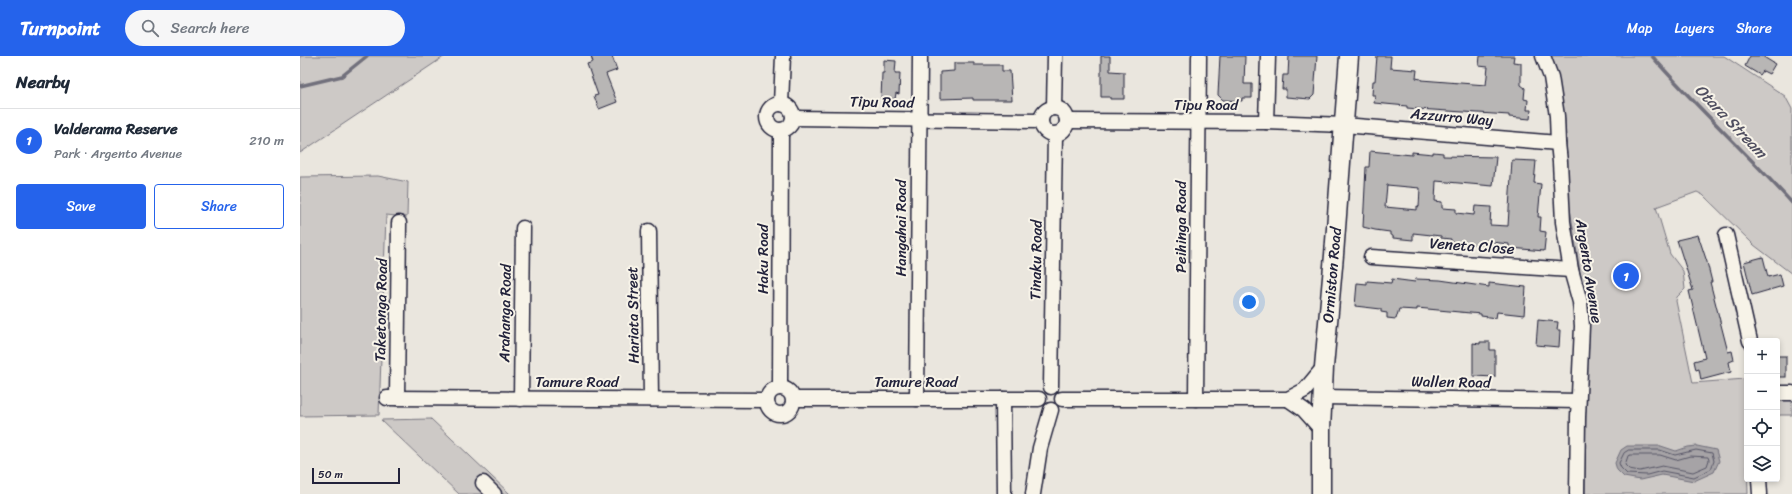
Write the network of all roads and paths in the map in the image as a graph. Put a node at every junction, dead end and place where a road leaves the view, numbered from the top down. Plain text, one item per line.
1 (783, 56) edge
2 (920, 56) edge
3 (1055, 56) edge
4 (1199, 56) edge
5 (1268, 56) edge
6 (1349, 56) edge
7 (1543, 56) edge
8 (781, 104) junction
9 (1054, 108) junction
10 (794, 118) junction
11 (919, 120) junction
12 (1041, 121) junction
13 (1067, 121) junction
14 (1198, 122) junction
15 (1266, 122) junction
16 (1344, 125) junction
17 (781, 130) junction
18 (1055, 134) junction
19 (1558, 143) junction
20 (399, 223) dead end
21 (524, 228) dead end
22 (649, 231) dead end
23 (1726, 235) dead end
24 (1371, 257) dead end
25 (1571, 270) junction
26 (1749, 338) edge
27 (1324, 367) junction
28 (1050, 387) junction
29 (780, 388) junction
30 (1780, 393) edge
31 (1792, 393) edge
32 (1323, 397) junction
33 (392, 398) joint
34 (521, 399) junction
35 (651, 399) junction
36 (793, 399) junction
37 (917, 399) junction
38 (1003, 399) junction
39 (1039, 399) junction
40 (1062, 399) junction
41 (1196, 399) junction
42 (1288, 399) junction
43 (767, 400) junction
44 (1578, 401) junction
45 (1051, 410) junction
46 (1321, 429) junction
47 (1759, 482) edge
48 (483, 484) dead end
49 (494, 494) edge
50 (1004, 494) edge
51 (1033, 494) edge
52 (1321, 494) edge
53 (1577, 494) edge
54 (1760, 494) edge

1 - 8 street
2 - 11 street, Hangahai Road
3 - 9 street
4 - 14 street, Peihinga Road
5 - 15 street
6 - 16 main road, Ormiston Road
7 - 19 street, Argento Avenue
8 - 10 street
8 - 17 street
9 - 12 street
9 - 13 street
10 - 11 street, Tipu Road
10 - 17 street
11 - 12 street, Tipu Road
11 - 37 street, Hangahai Road
12 - 18 street
13 - 14 street, Tipu Road
13 - 18 street
14 - 15 street, Tipu Road
14 - 41 street, Peihinga Road
15 - 16 street, Tipu Road
16 - 19 street, Azzurro Way
16 - 27 main road, Ormiston Road
17 - 29 street, Haku Road
18 - 28 street, Tinaku Road
19 - 25 street, Argento Avenue
20 - 33 street, Taketonga Road
21 - 34 street, Arahanga Road
22 - 35 street, Hariata Street
23 - 26 street
24 - 25 street, Veneta Close
25 - 44 street, Argento Avenue
27 - 32 main road, Ormiston Road
27 - 42 street
28 - 39 street
28 - 40 street
29 - 36 street
29 - 43 street
30 - 31 street
32 - 44 street, Wallen Road
32 - 46 main road, Ormiston Road
33 - 34 street, Tamure Road
34 - 35 street, Tamure Road
35 - 43 street, Tamure Road
36 - 37 street, Tamure Road
36 - 43 street
37 - 38 street, Tamure Road
38 - 39 street, Tamure Road
38 - 50 street
39 - 45 street
40 - 41 street
40 - 45 street
41 - 42 street
42 - 46 street
44 - 53 street, Argento Avenue
45 - 51 street
46 - 52 main road, Ormiston Road
47 - 54 street
48 - 49 street

